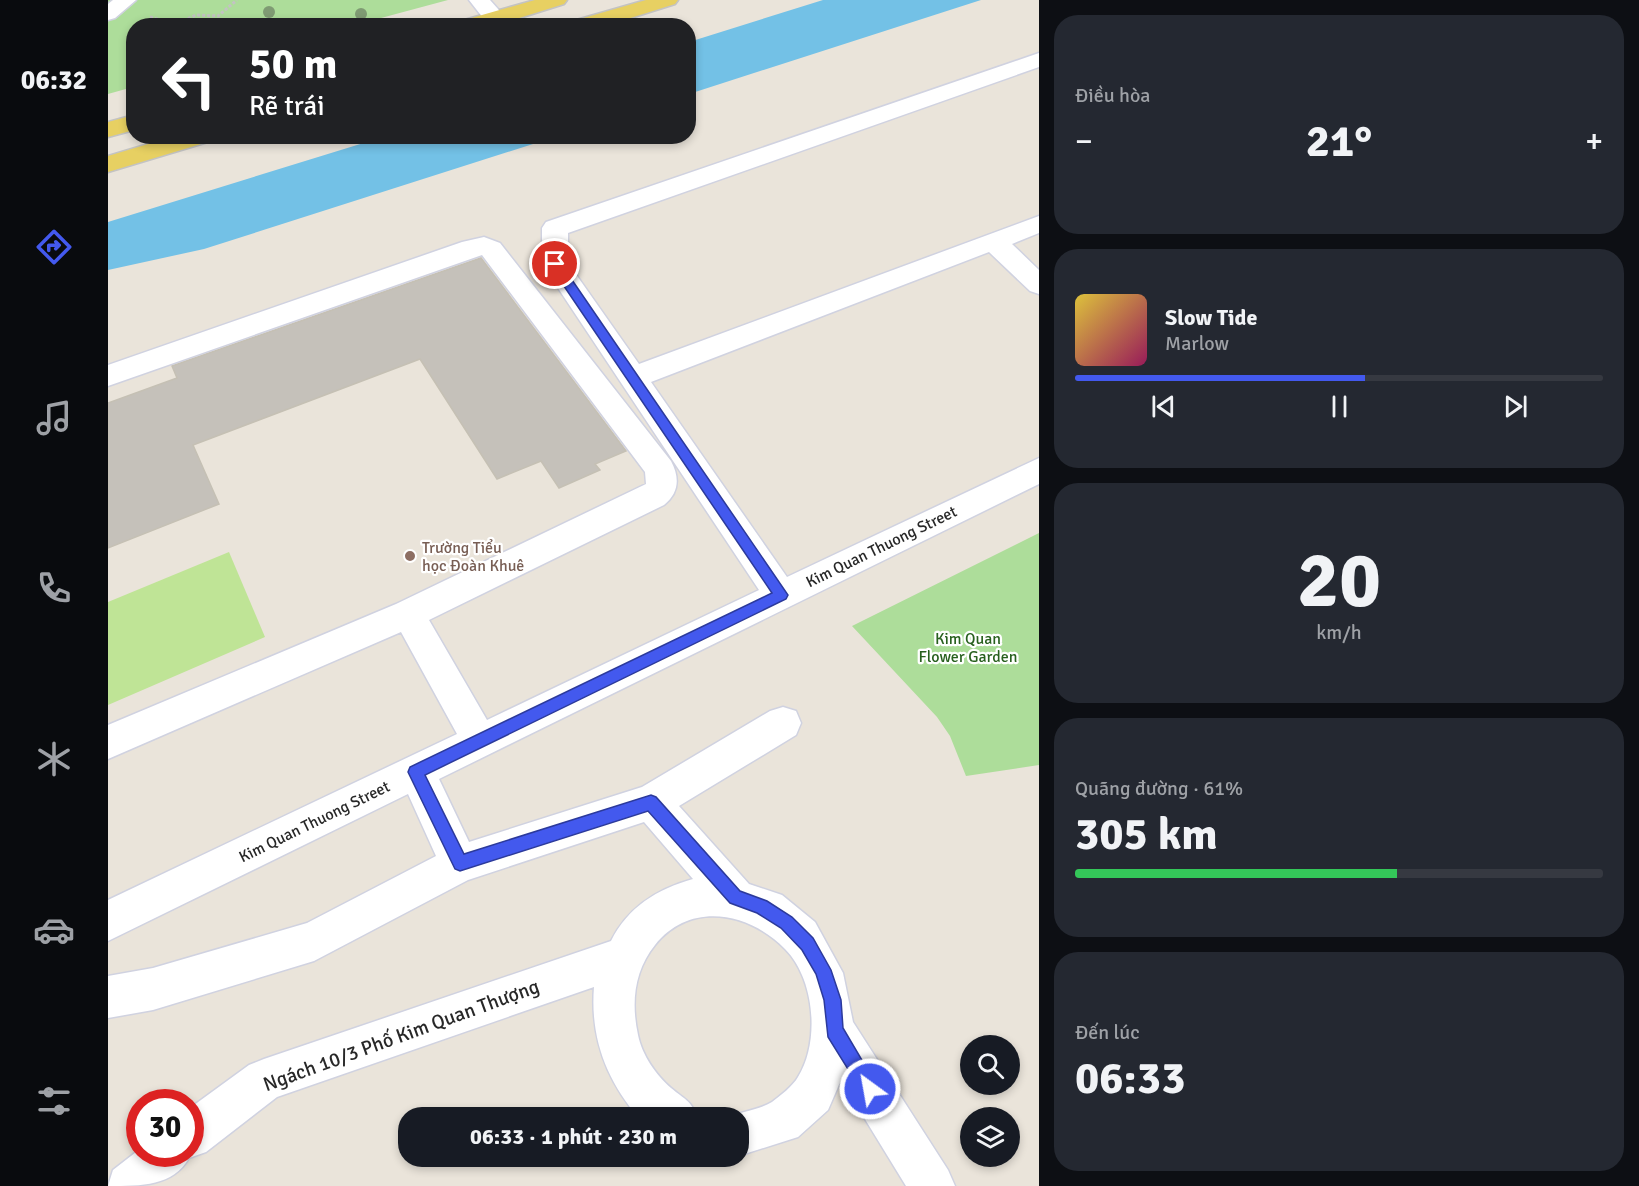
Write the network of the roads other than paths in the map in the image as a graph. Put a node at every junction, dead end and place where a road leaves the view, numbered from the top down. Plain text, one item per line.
1 (478, 0) edge
2 (668, 0) edge
3 (551, 1) edge
4 (495, 18) joint
5 (608, 18) edge
6 (1039, 60) edge
7 (126, 124) edge
8 (108, 130) edge
9 (176, 144) edge
10 (108, 164) edge
11 (1039, 224) edge
12 (993, 241) junction
13 (1039, 285) edge
14 (108, 376) edge
15 (632, 378) junction
16 (1039, 470) edge
17 (781, 595) junction
18 (408, 614) junction
19 (783, 723) dead end
20 (480, 741) junction
21 (108, 742) edge
22 (416, 772) junction
23 (651, 802) junction
24 (460, 864) junction
25 (735, 898) junction
26 (108, 921) edge
27 (623, 957) junction
28 (108, 997) edge
29 (834, 1031) junction
30 (661, 1107) edge
31 (204, 1125) edge
32 (749, 1132) edge
33 (152, 1167) edge
34 (129, 1186) edge
35 (932, 1186) edge

1 - 4 street
2 - 5 main road
3 - 4 main road
6 - 15 street
7 - 8 main road
9 - 10 main road
11 - 12 street
12 - 13 street
12 - 15 street
14 - 18 street
15 - 17 street
16 - 17 street, Kim Quan Thuong Street
17 - 20 street, Kim Quan Thuong Street
18 - 20 street
18 - 21 street
19 - 23 street
20 - 22 street, Kim Quan Thuong Street
22 - 24 street
22 - 26 street, Kim Quan Thuong Street
23 - 24 street
23 - 25 street
24 - 28 street
25 - 27 street
25 - 29 street
27 - 30 street
27 - 31 street, Ngách 10/3 Phố Kim Quan Thượng
29 - 32 street
29 - 35 street
33 - 34 street

